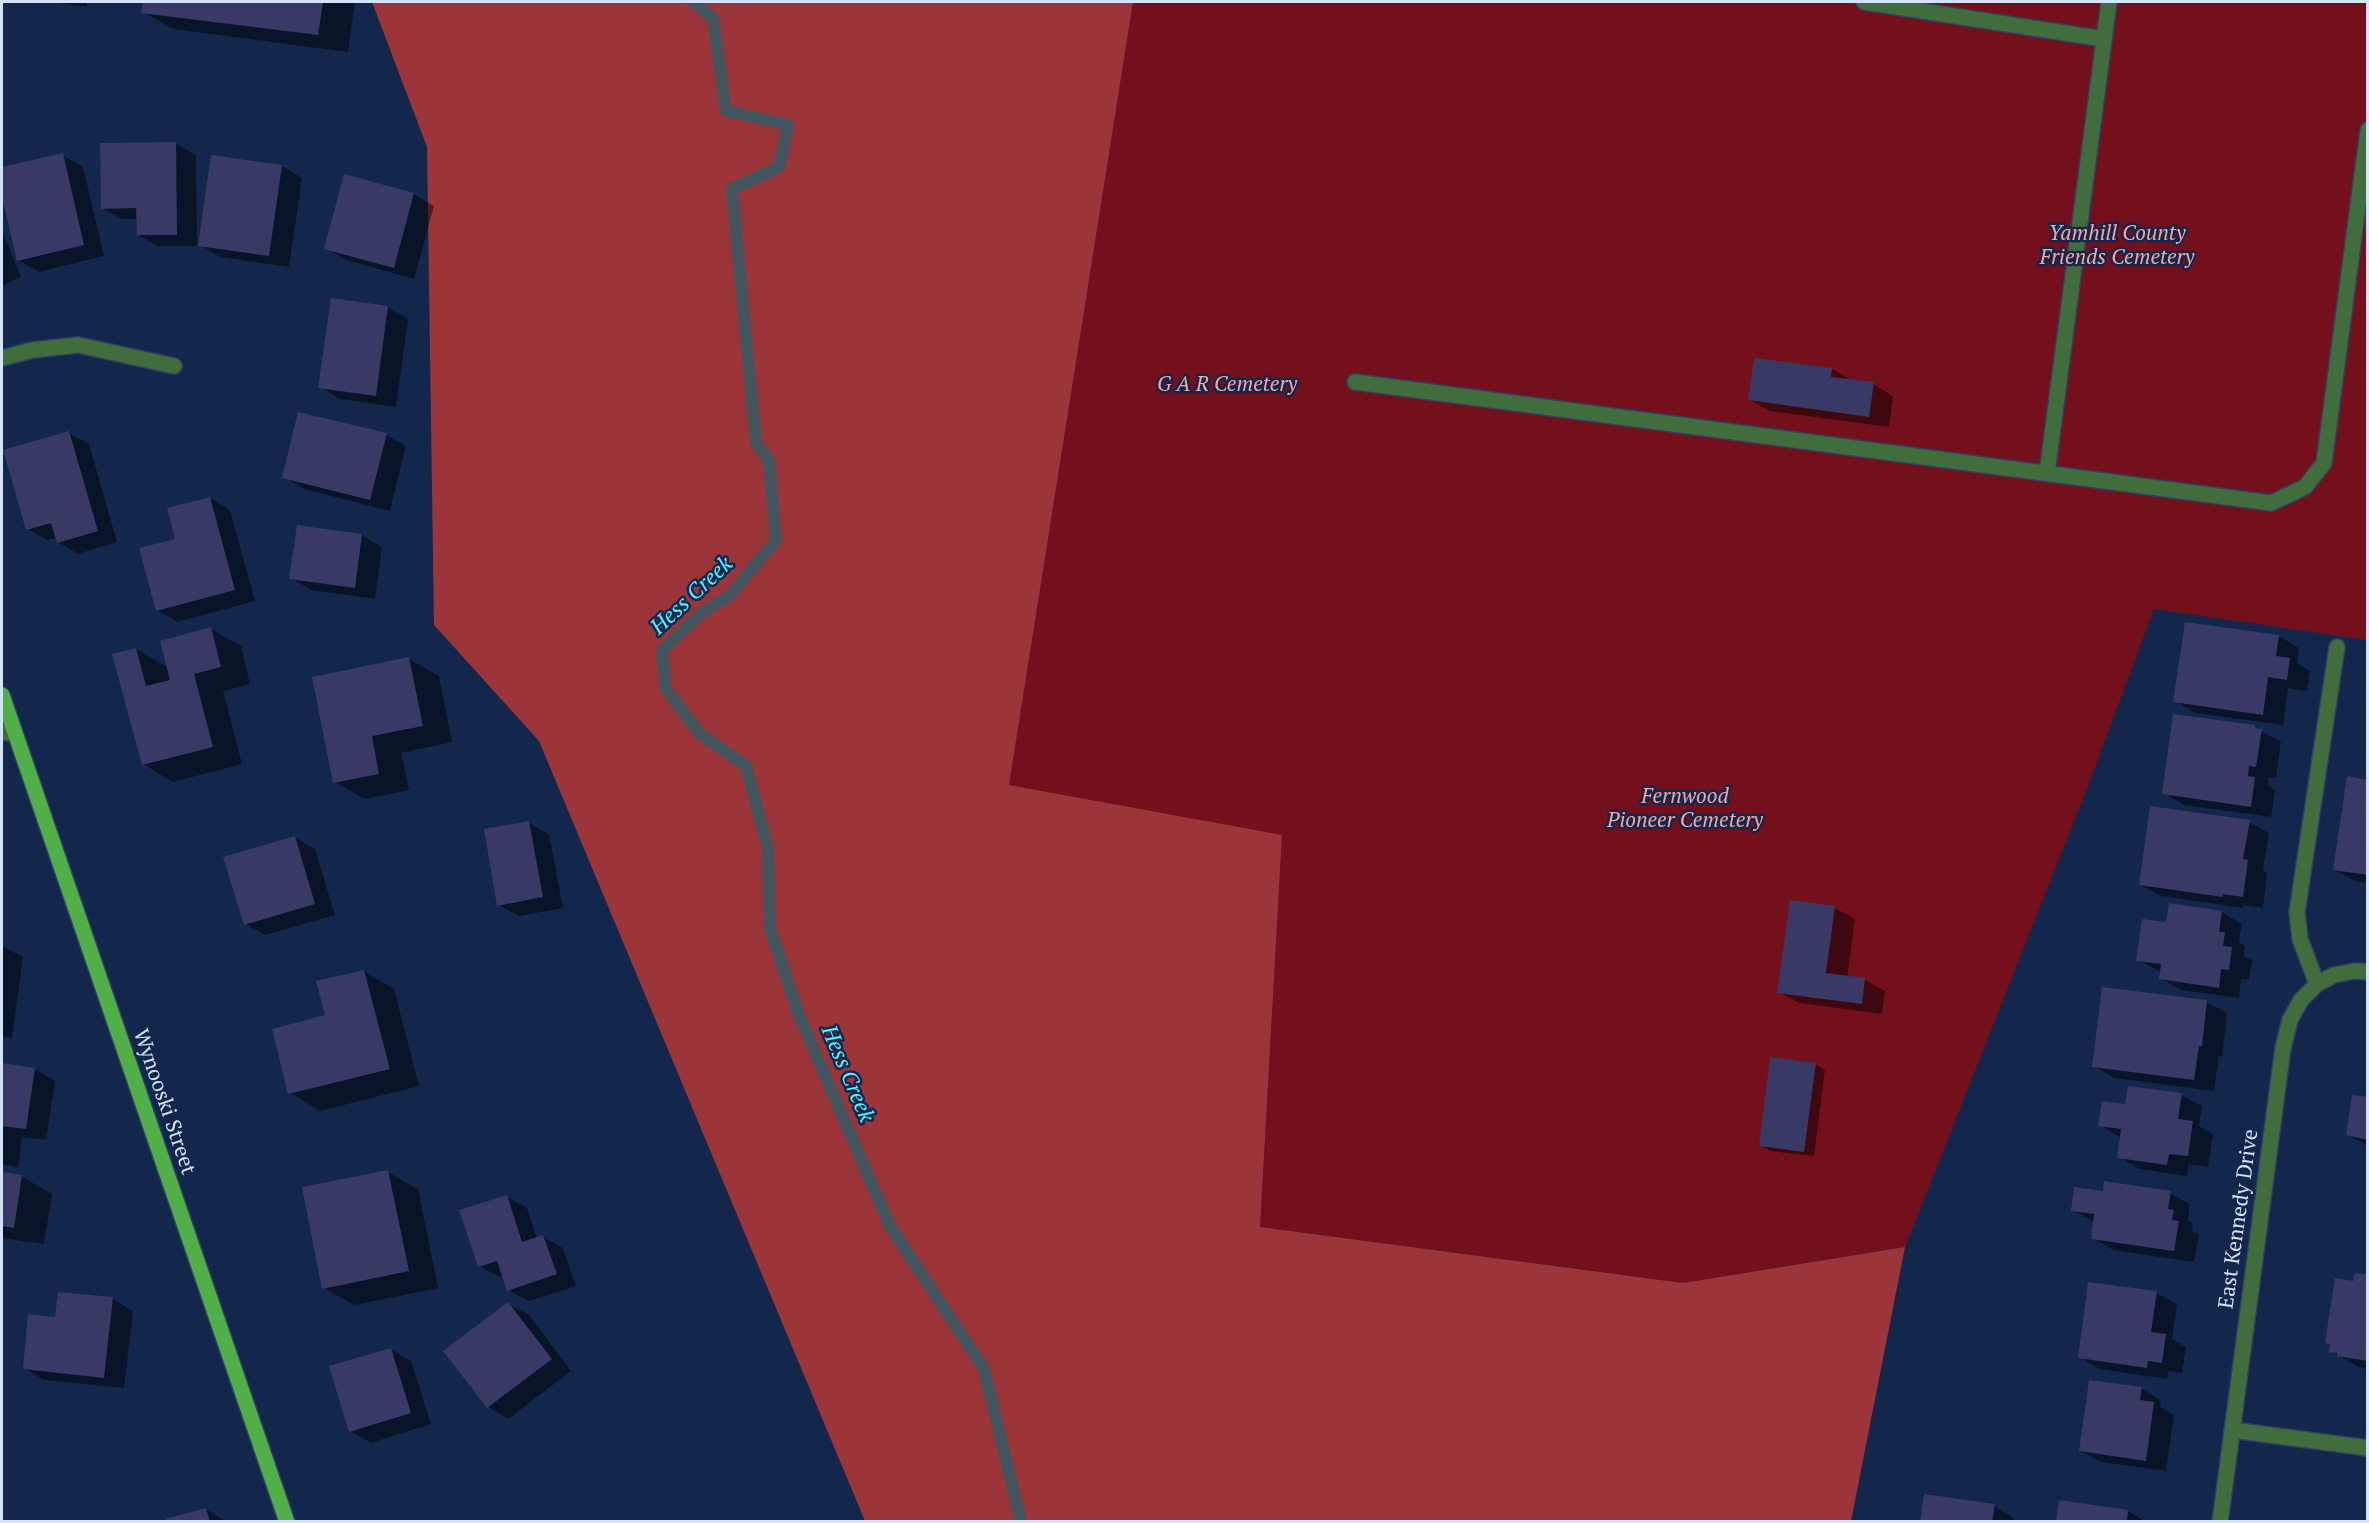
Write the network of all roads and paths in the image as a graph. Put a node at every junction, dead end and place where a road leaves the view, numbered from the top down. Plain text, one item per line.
1 (1864, 2) edge
2 (2109, 2) edge
3 (2104, 39) junction
4 (2367, 130) edge
5 (2, 358) edge
6 (174, 366) dead end
7 (1355, 382) dead end
8 (2047, 473) junction
9 (2337, 647) dead end
10 (2, 695) edge
11 (8, 733) edge
12 (2367, 972) edge
13 (2317, 984) junction
14 (2232, 1430) junction
15 (2367, 1448) edge
16 (287, 1521) edge
17 (2220, 1521) edge

1 - 3 street
2 - 3 street
3 - 8 street
4 - 8 street
5 - 6 street
7 - 8 street
9 - 13 street
10 - 11 main road, Wynooski Street
11 - 16 main road, Wynooski Street
12 - 13 street, East Kennedy Drive
13 - 14 street, East Kennedy Drive
14 - 15 street
14 - 17 street, East Kennedy Drive

